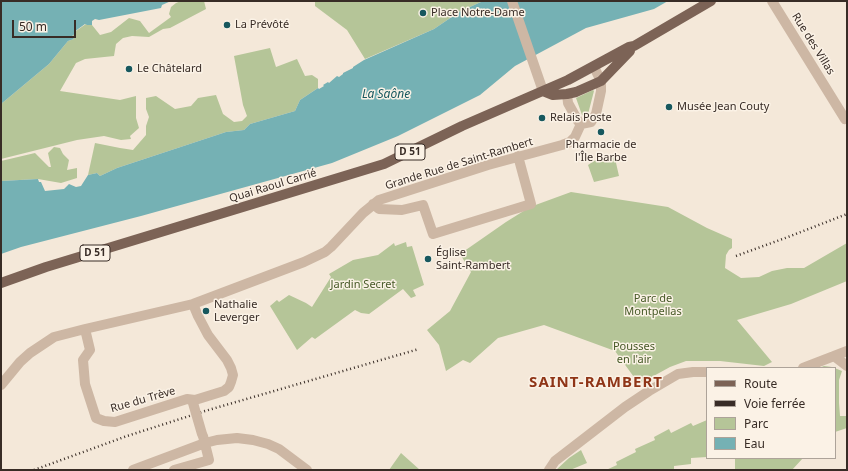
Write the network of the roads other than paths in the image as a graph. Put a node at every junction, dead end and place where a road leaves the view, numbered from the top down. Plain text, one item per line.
1 (512, 1) edge
2 (711, 1) edge
3 (772, 1) edge
4 (634, 46) junction
5 (594, 67) junction
6 (568, 80) junction
7 (601, 81) junction
8 (543, 91) junction
9 (567, 94) junction
10 (846, 119) edge
11 (581, 124) junction
12 (518, 156) junction
13 (373, 204) junction
14 (1, 283) edge
15 (193, 304) junction
16 (85, 329) junction
17 (847, 351) edge
18 (834, 356) junction
19 (847, 366) edge
20 (805, 367) edge
21 (706, 372) edge
22 (1, 385) edge
23 (194, 401) junction
24 (204, 439) junction
25 (133, 470) edge
26 (174, 470) edge
27 (307, 470) edge
28 (549, 470) edge

1 - 8 street
2 - 4 main road
3 - 10 street, Rue des Villas
4 - 5 main road, Quai Raoul Carrié
4 - 7 main road
5 - 6 main road, Quai Raoul Carrié
5 - 7 street
6 - 8 main road, Quai Raoul Carrié
6 - 9 main road
7 - 9 main road
7 - 11 street
8 - 9 main road
8 - 14 main road, Quai Raoul Carrié / D 51
9 - 11 street
11 - 12 street, Grande Rue de Saint-Rambert
12 - 13 street, Grande Rue de Saint-Rambert
12 - 13 street
13 - 15 street, Grande Rue de Saint-Rambert
15 - 16 street, Grande Rue de Saint-Rambert
15 - 23 street
16 - 22 street, Grande Rue de Saint-Rambert
16 - 23 street, Rue du Trève
17 - 18 street
18 - 19 street
18 - 20 street
21 - 28 street
23 - 24 street, bridge
24 - 25 street
24 - 26 street
24 - 27 street

